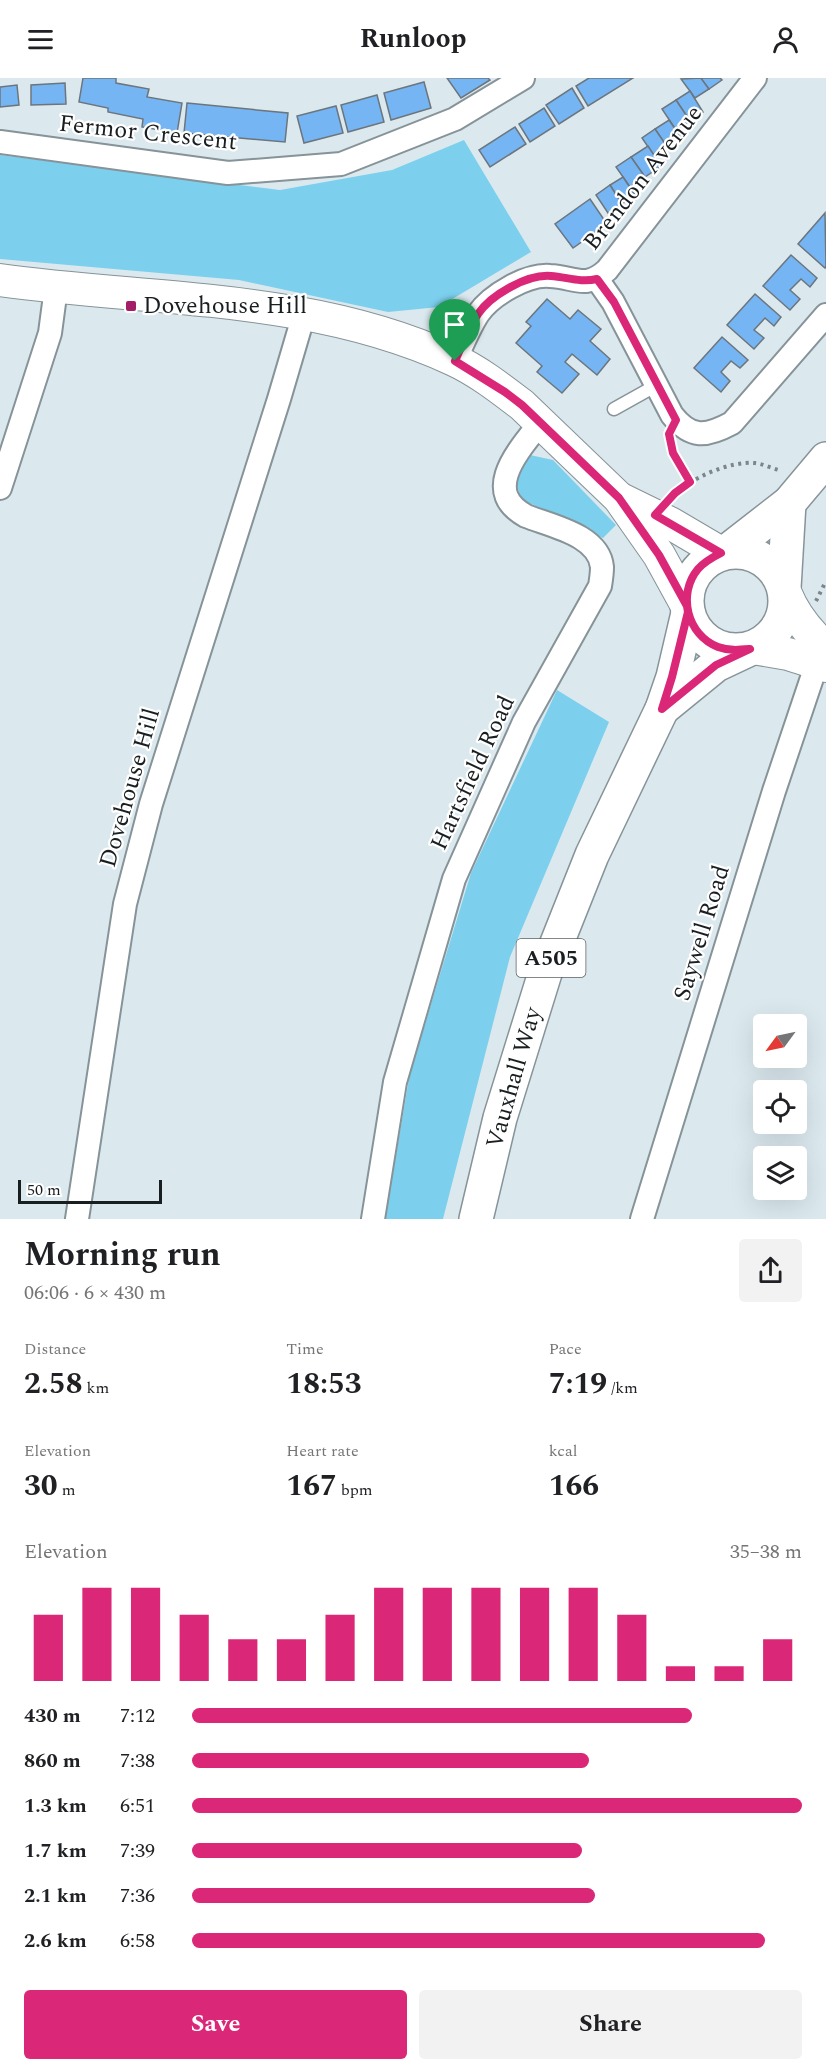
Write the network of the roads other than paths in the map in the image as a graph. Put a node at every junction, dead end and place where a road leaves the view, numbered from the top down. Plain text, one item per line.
1 (523, 78) edge
2 (755, 78) edge
3 (0, 142) edge
4 (597, 279) junction
5 (0, 280) edge
6 (56, 288) junction
7 (304, 314) junction
8 (826, 315) edge
9 (455, 361) junction
10 (657, 385) junction
11 (614, 409) dead end
12 (541, 422) junction
13 (826, 459) edge
14 (0, 488) edge
15 (619, 498) junction
16 (789, 503) junction
17 (723, 553) junction
18 (785, 591) junction
19 (687, 609) junction
20 (752, 648) junction
21 (823, 659) edge
22 (662, 709) junction
23 (77, 1219) edge
24 (373, 1219) edge
25 (476, 1219) edge
26 (642, 1219) edge

1 - 3 street, Fermor Crescent
2 - 4 street, Brendon Avenue
4 - 9 street, Brendon Avenue
4 - 10 street
5 - 6 street
6 - 7 street
6 - 14 street
7 - 9 street
7 - 23 street, Dovehouse Hill
8 - 10 street
9 - 12 street
10 - 11 lane
12 - 15 street
12 - 24 street, Hartsfield Road
13 - 16 main road
15 - 17 street
15 - 19 street
16 - 17 main road
16 - 18 main road
17 - 18 main road
17 - 19 main road
18 - 20 main road
18 - 21 street
19 - 20 main road
19 - 22 main road, Vauxhall Way
20 - 21 street
20 - 22 main road, Vauxhall Way
21 - 26 street, Saywell Road
22 - 25 main road, Vauxhall Way / A505

